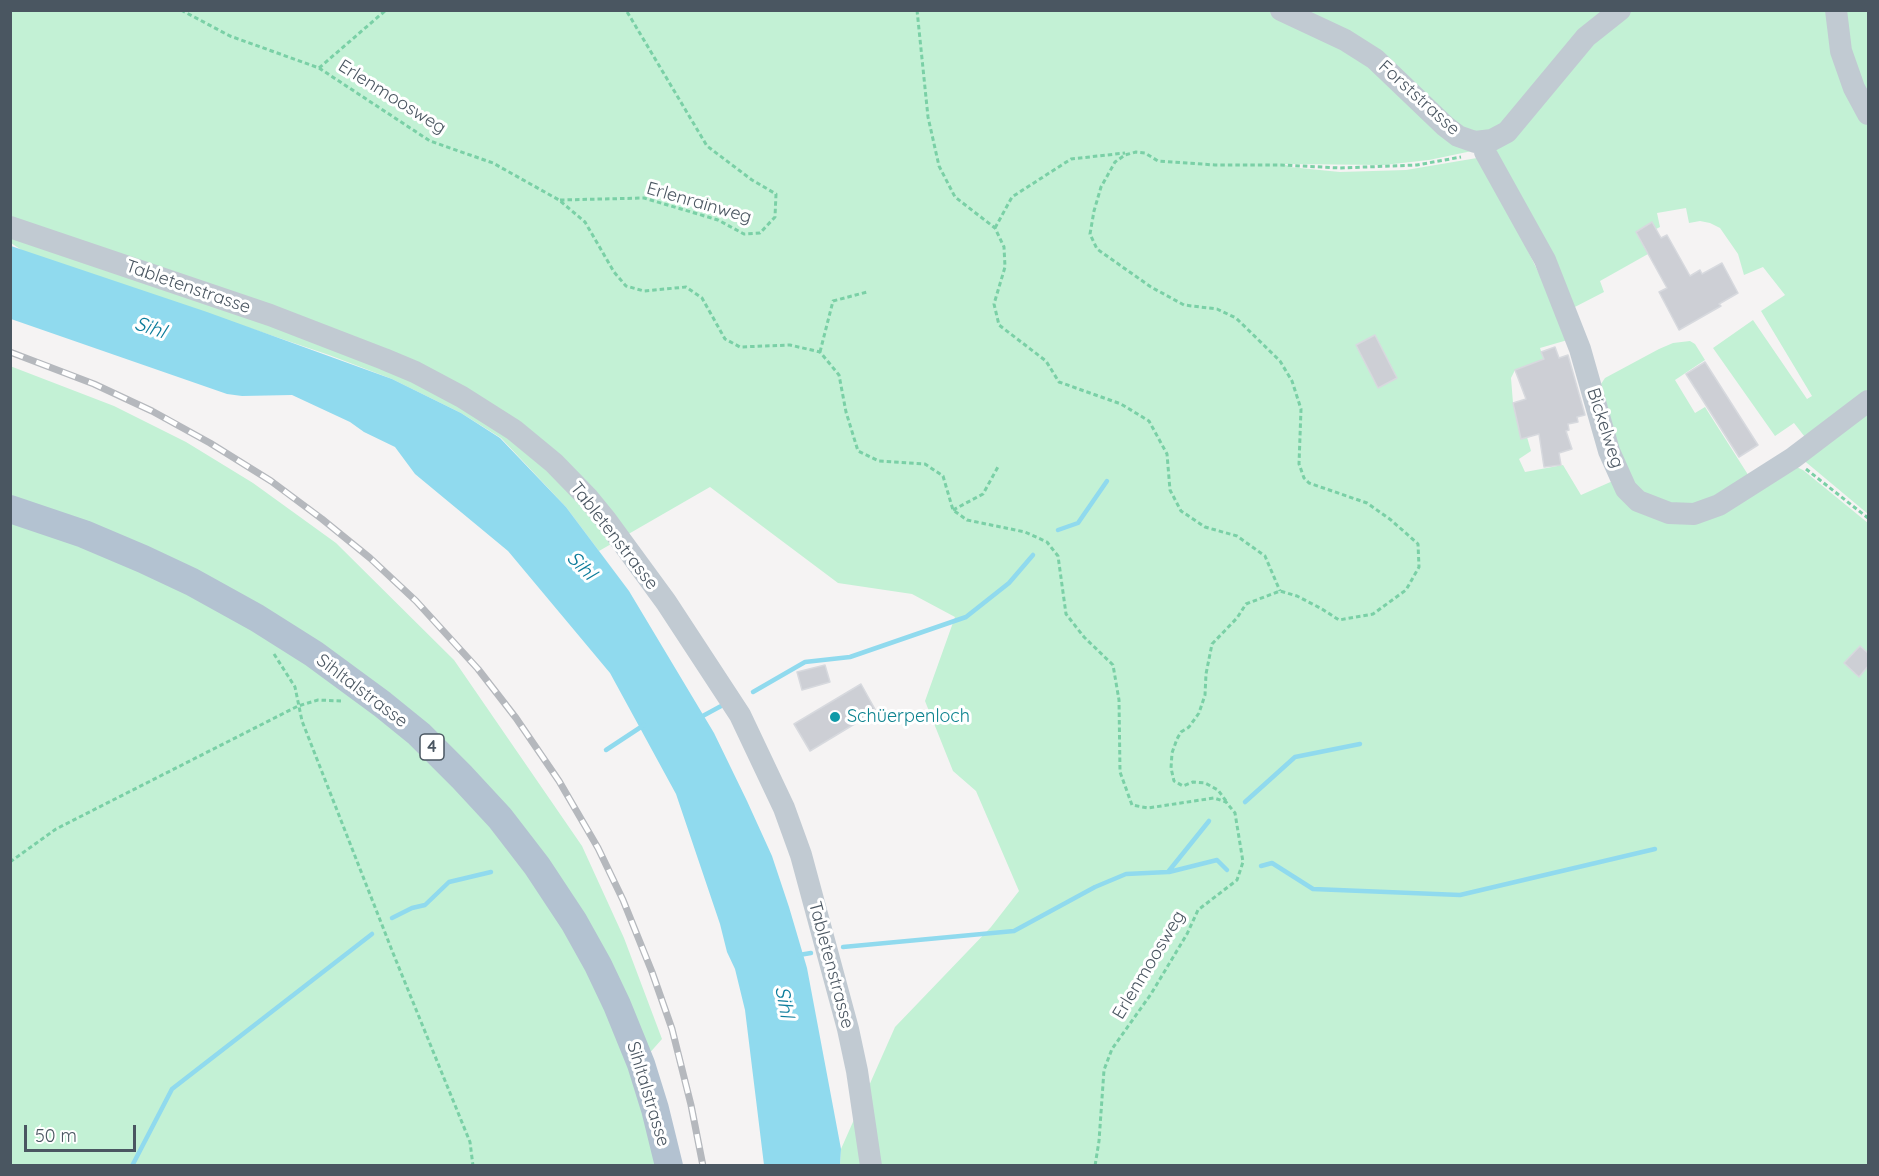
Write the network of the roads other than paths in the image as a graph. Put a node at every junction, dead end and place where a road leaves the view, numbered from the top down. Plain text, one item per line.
1 (1281, 10) edge
2 (1620, 10) edge
3 (1836, 10) edge
4 (1869, 114) edge
5 (1484, 142) junction
6 (10, 227) edge
7 (1869, 401) edge
8 (10, 509) edge
9 (669, 1166) edge
10 (871, 1166) edge

1 - 5 street, Forststrasse
2 - 5 street, Forststrasse
3 - 4 street
5 - 7 street, Bickelweg
6 - 10 street, Tabletenstrasse
8 - 9 main road, Sihltalstrasse / 4

